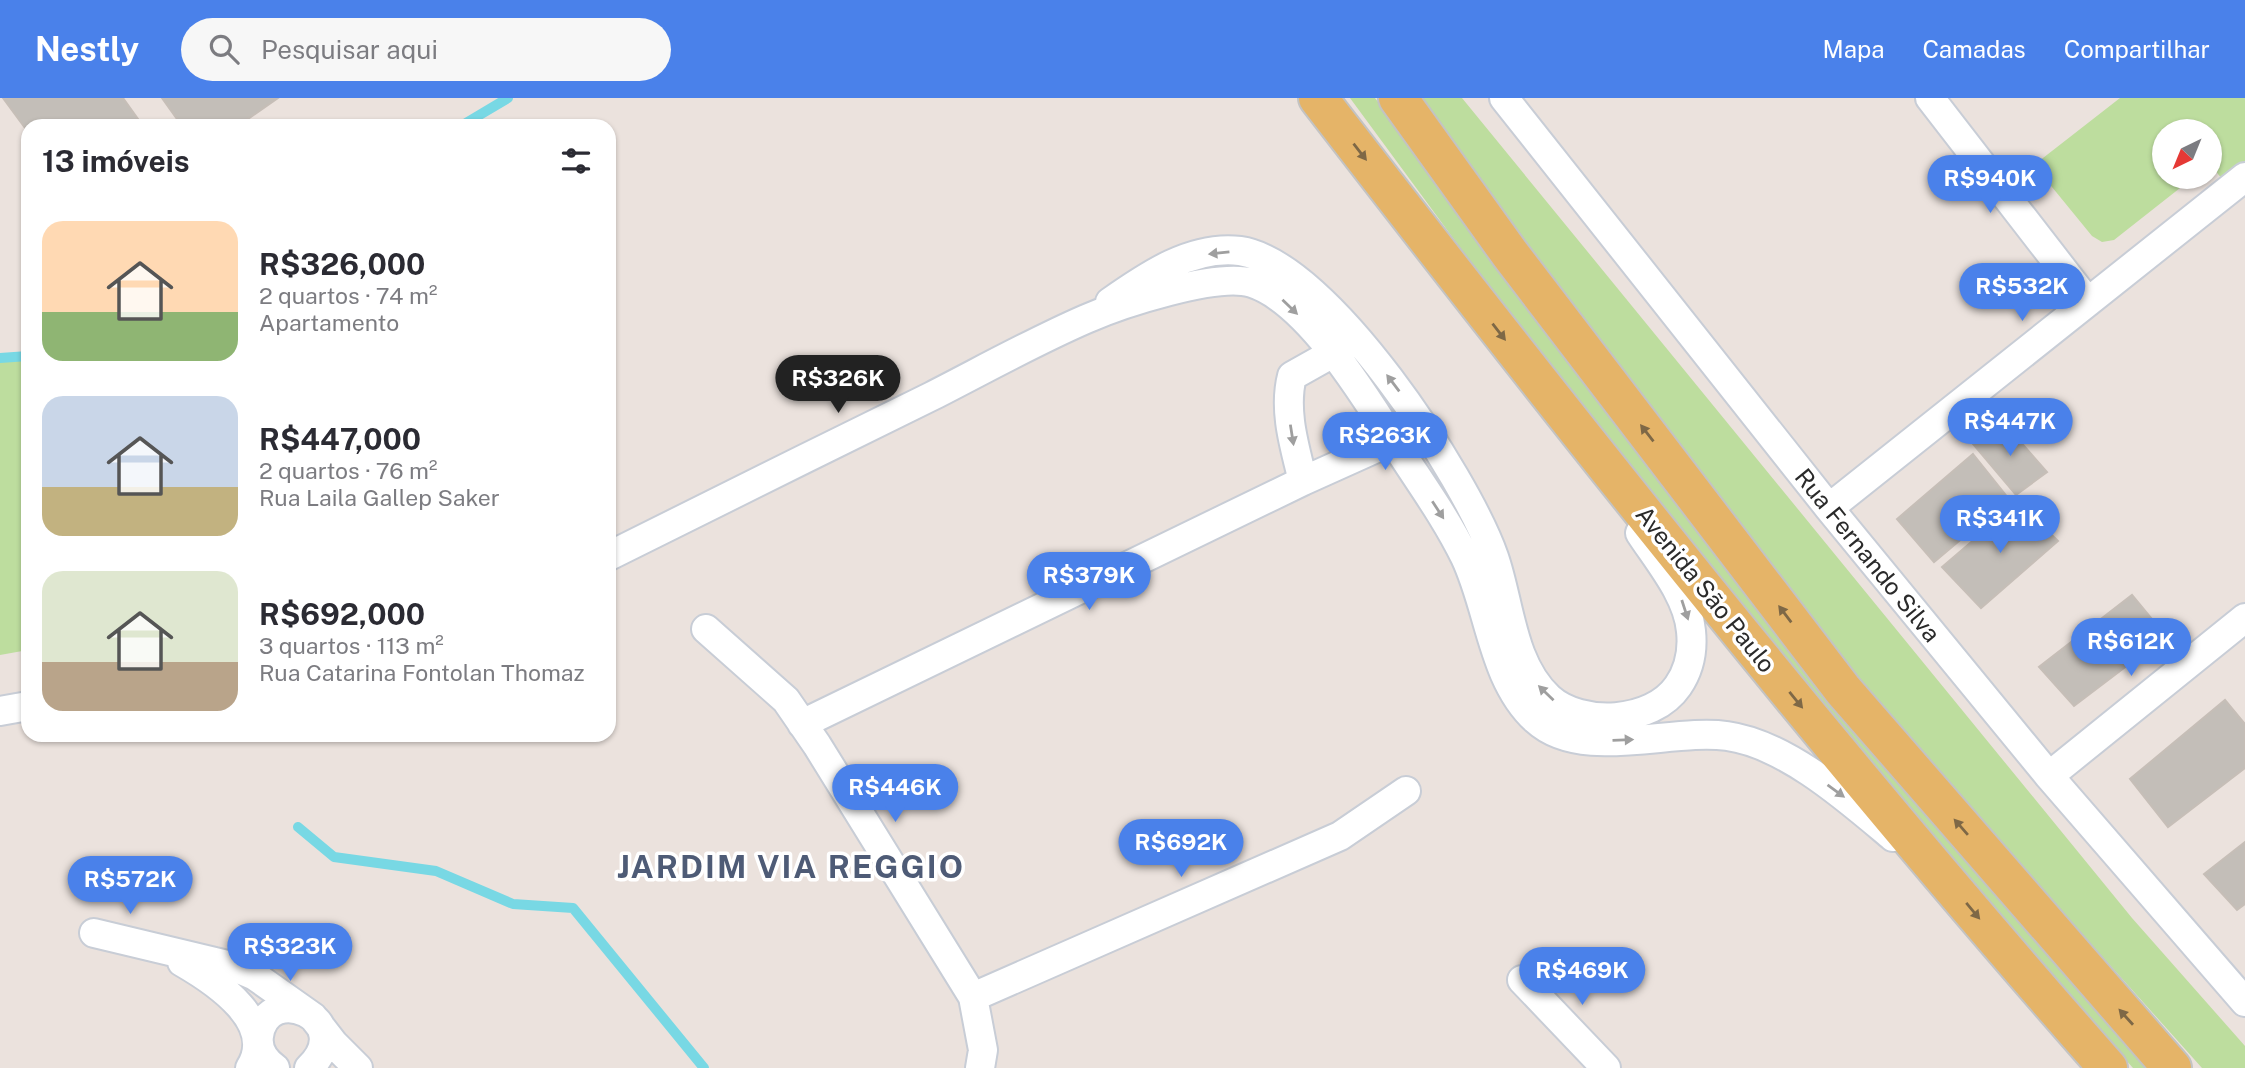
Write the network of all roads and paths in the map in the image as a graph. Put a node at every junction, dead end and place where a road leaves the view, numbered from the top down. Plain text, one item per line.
1 (1318, 98) edge
2 (1398, 98) edge
3 (1504, 98) edge
4 (1930, 98) edge
5 (2245, 177) edge
6 (2088, 302) junction
7 (1345, 346) junction
8 (1573, 427) junction
9 (1394, 441) junction
10 (1303, 481) junction
11 (1829, 508) junction
12 (616, 552) edge
13 (1493, 556) junction
14 (2245, 618) edge
15 (706, 629) dead end
16 (21, 707) edge
17 (0, 710) edge
18 (802, 724) junction
19 (2049, 776) junction
20 (1406, 791) dead end
21 (1950, 883) junction
22 (94, 933) dead end
23 (156, 947) junction
24 (1522, 981) dead end
25 (973, 998) junction
26 (2245, 1002) edge
27 (312, 1017) junction
28 (255, 1056) edge
29 (275, 1068) edge
30 (309, 1068) edge
31 (358, 1068) edge
32 (980, 1068) edge
33 (1606, 1068) edge
34 (2108, 1068) edge
35 (2172, 1068) edge

1 -> 8 main road, Avenida São Paulo
35 -> 2 main road, Avenida São Paulo
3 - 11 street, Rua Fernando Silva
4 - 6 street
5 - 6 street
6 - 11 street
7 - 9 street
7 -> 10 street
7 - 12 street
13 -> 7 street
8 -> 13 street
8 -> 21 main road, Avenida São Paulo
9 - 10 street
9 - 13 street
9 -> 21 street
10 - 18 street
11 - 19 street, Rua Fernando Silva
14 - 19 street
15 - 18 street
16 - 17 street
18 - 25 street
19 - 26 street, Rua Fernando Silva
20 - 25 street
21 -> 34 main road, Avenida São Paulo
22 - 23 street
23 - 27 street
23 - 28 street
24 - 33 street
25 - 32 street
27 - 28 street
27 - 30 street
27 - 31 street
28 - 29 street

